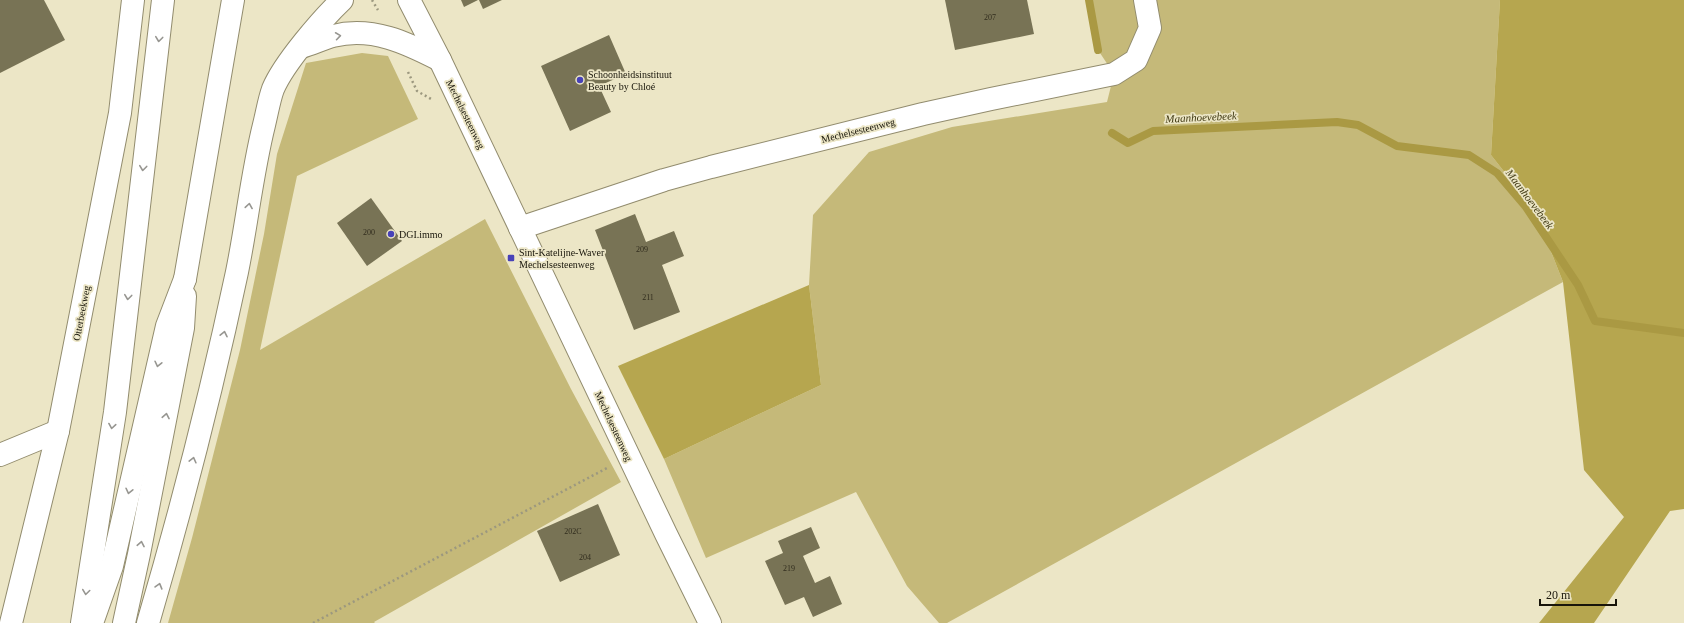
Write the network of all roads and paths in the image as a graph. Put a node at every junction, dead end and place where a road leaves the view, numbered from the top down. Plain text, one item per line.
1 (133, 0) edge
2 (163, 0) edge
3 (233, 0) edge
4 (342, 0) edge
5 (409, 0) edge
6 (1145, 0) edge
7 (301, 47) junction
8 (440, 60) junction
9 (520, 228) junction
10 (185, 279) junction
11 (58, 431) junction
12 (0, 455) edge
13 (629, 457) junction
14 (11, 623) edge
15 (82, 623) edge
16 (92, 623) edge
17 (124, 623) edge
18 (148, 623) edge
19 (313, 623) edge
20 (710, 623) edge

1 - 11 main road, Otterbeekweg
2 -> 15 main road
3 - 10 main road
4 - 7 main road
5 - 8 main road, Mechelsesteenweg
6 - 9 main road, Mechelsesteenweg
7 -> 8 main road
18 -> 7 main road
8 - 9 main road, Mechelsesteenweg
9 - 13 main road, Mechelsesteenweg
10 -> 16 main road
17 -> 10 main road
11 - 12 main road
11 - 14 main road, Otterbeekweg
13 - 19 path
13 - 20 main road, Mechelsesteenweg

